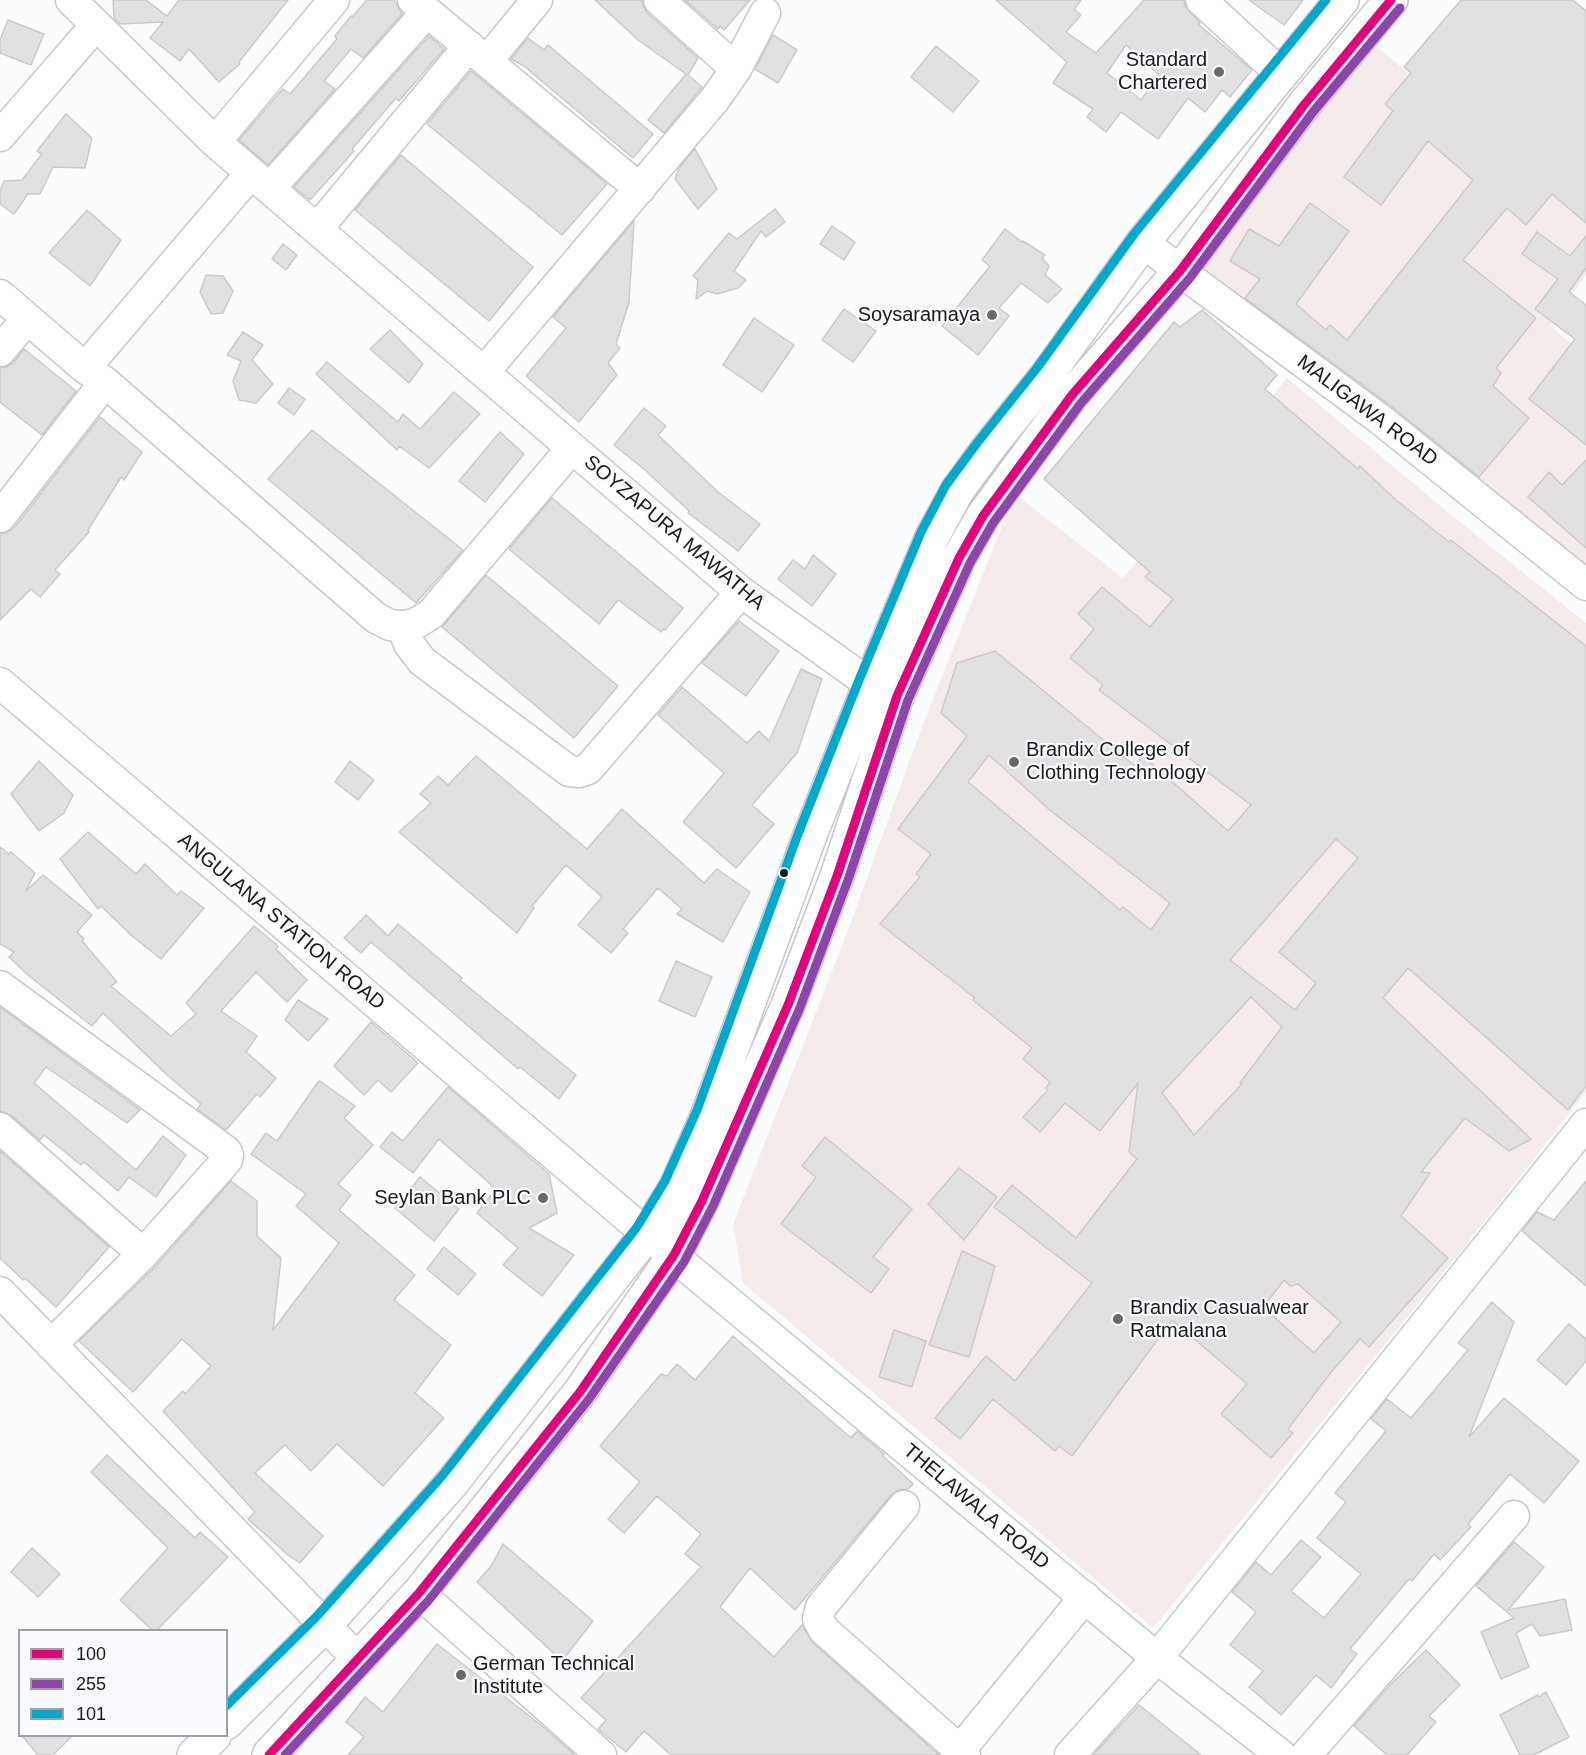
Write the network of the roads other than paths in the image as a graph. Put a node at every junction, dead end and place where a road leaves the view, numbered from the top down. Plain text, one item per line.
1 (71, 0) edge
2 (334, 0) edge
3 (537, 0) edge
4 (659, 0) edge
5 (1201, 0) edge
6 (1342, 0) edge
7 (1391, 0) edge
8 (420, 6) edge
9 (765, 13) dead end
10 (96, 25) junction
11 (478, 53) junction
12 (736, 69) junction
13 (1281, 73) junction
14 (0, 136) edge
15 (215, 142) junction
16 (260, 181) junction
17 (640, 189) junction
18 (317, 229) junction
19 (1143, 242) junction
20 (1179, 271) junction
21 (0, 295) edge
22 (27, 319) junction
23 (0, 351) edge
24 (484, 372) junction
25 (95, 375) junction
26 (572, 448) junction
27 (0, 517) edge
28 (1586, 585) edge
29 (741, 592) junction
30 (402, 626) junction
31 (0, 683) edge
32 (883, 690) junction
33 (0, 986) edge
34 (1586, 1124) edge
35 (0, 1128) edge
36 (647, 1234) junction
37 (143, 1254) junction
38 (674, 1255) junction
39 (0, 1292) edge
40 (51, 1345) junction
41 (904, 1506) dead end
42 (1514, 1516) dead end
43 (418, 1593) junction
44 (1085, 1598) junction
45 (326, 1624) junction
46 (1157, 1658) junction
47 (358, 1659) junction
48 (228, 1721) edge
49 (213, 1737) edge
50 (960, 1753) edge
51 (194, 1755) edge
52 (269, 1755) edge
53 (601, 1755) edge
54 (1070, 1755) edge
55 (1281, 1755) edge
56 (1306, 1755) edge

1 - 10 street
2 - 15 street
3 - 11 street
4 - 12 street
5 - 13 street
6 - 13 highway
7 - 20 highway
8 - 11 street
8 - 16 street
9 - 12 street
10 - 14 street
10 - 15 street
11 - 17 street
11 - 18 street
12 - 17 street
13 - 19 highway
15 - 16 street
16 - 18 street
16 - 25 street
17 - 24 street
18 - 24 street
19 - 20 street, MALIGAWA ROAD
19 - 32 highway
20 - 28 street, MALIGAWA ROAD
20 - 32 highway
21 - 22 street
22 - 23 street
22 - 25 street
24 - 26 street
25 - 27 street
25 - 30 street
26 - 29 street, SOYZAPURA MAWATHA
26 - 30 street, SOYZAPURA MAWATHA
29 - 30 street
29 - 32 street, SOYZAPURA MAWATHA
31 - 36 street, ANGULANA STATION ROAD
32 - 36 highway
32 - 38 highway
33 - 37 street
34 - 46 street
35 - 37 street
36 - 38 street
36 - 45 highway
37 - 40 street
38 - 43 highway
38 - 44 street, THELAWALA ROAD
39 - 40 street
40 - 45 street
41 - 50 street
42 - 56 street
43 - 47 highway
43 - 53 street
44 - 46 street, THELAWALA ROAD
44 - 50 street
45 - 47 street
45 - 48 highway
46 - 54 street
46 - 55 street, THELAWALA ROAD
47 - 52 highway
49 - 51 highway

